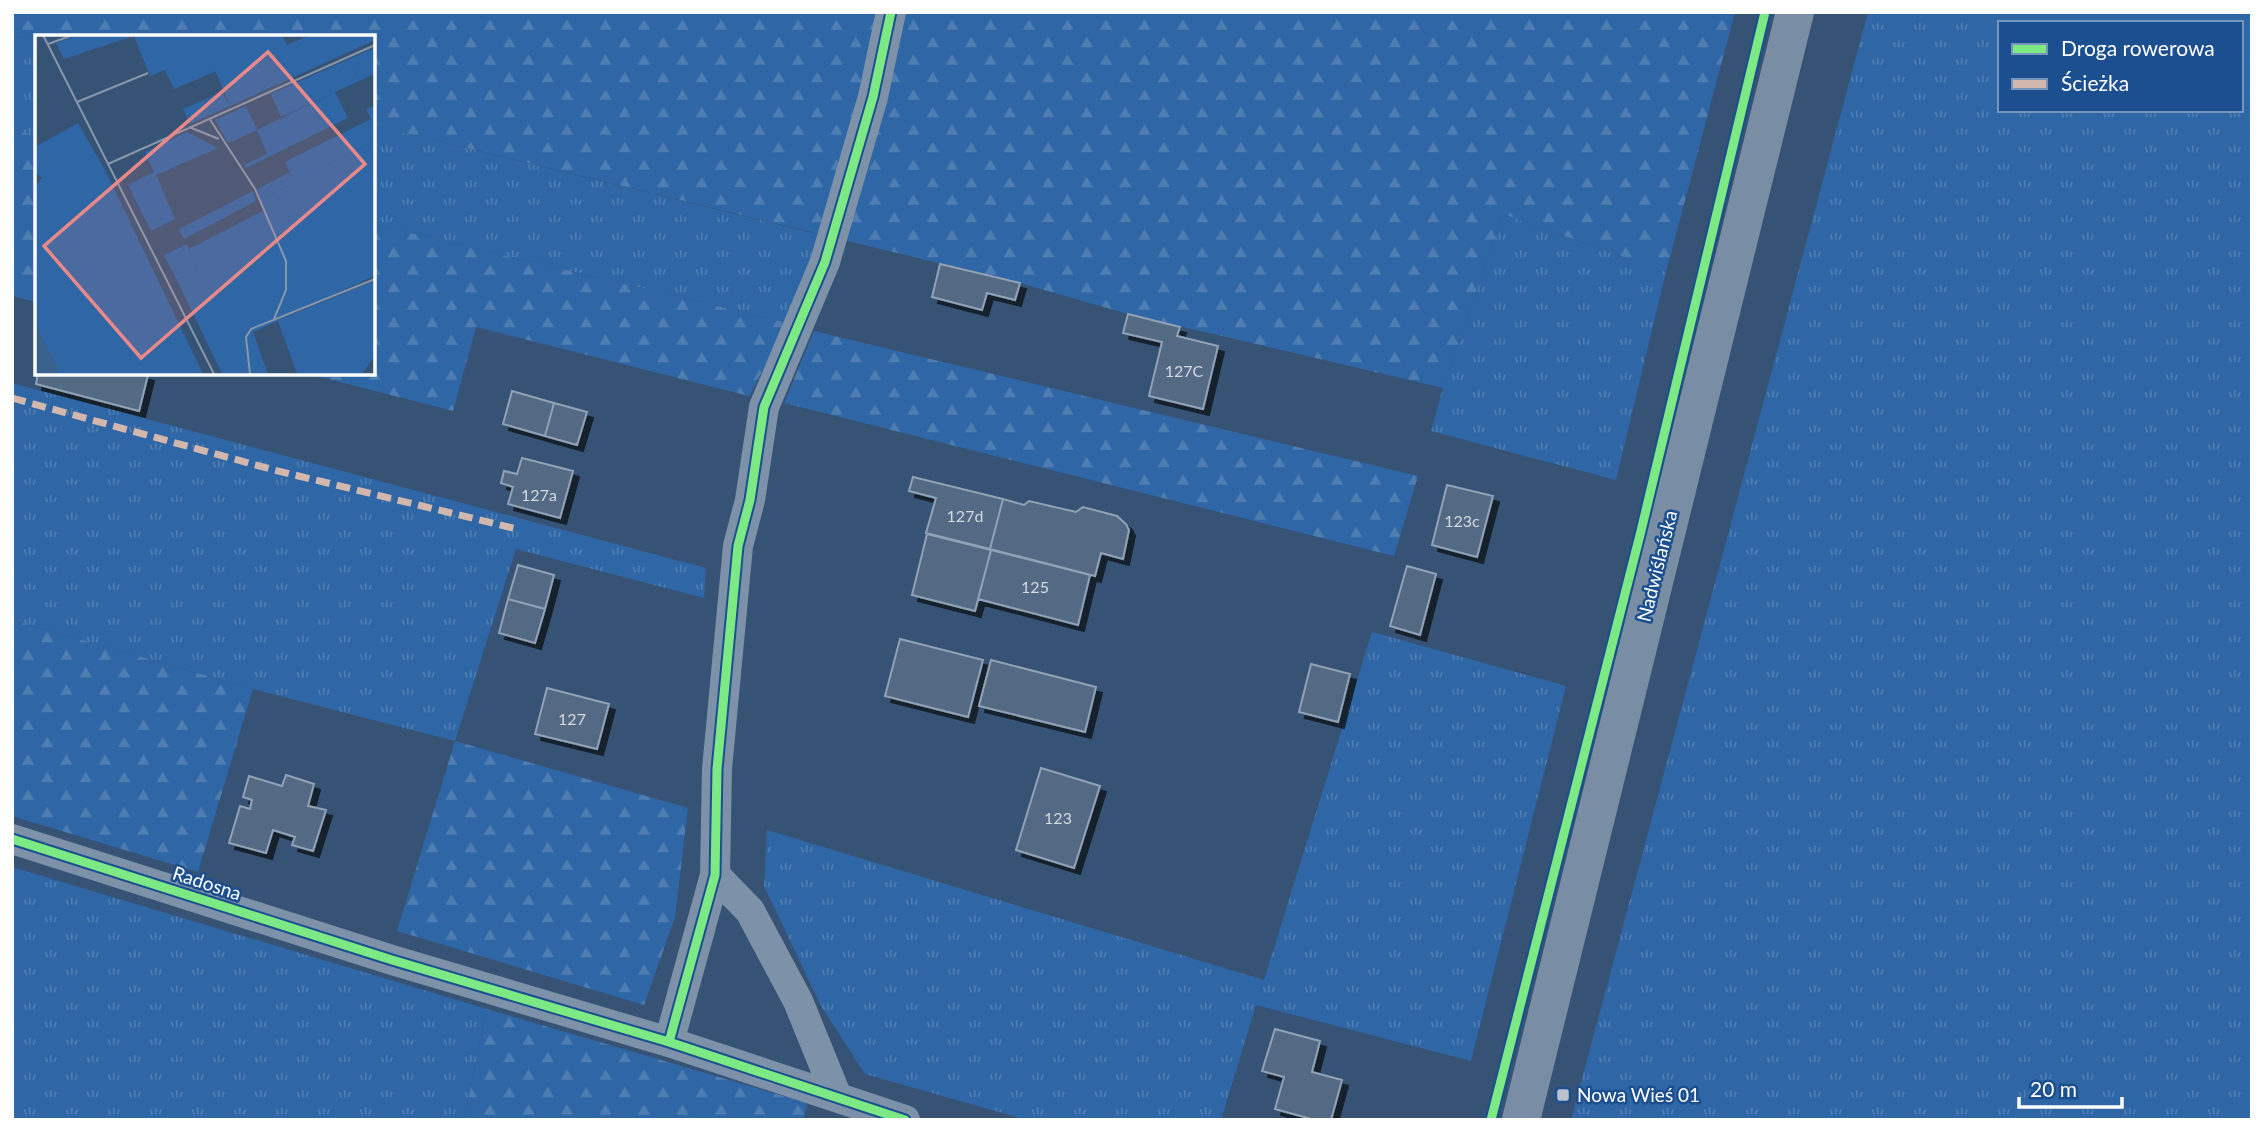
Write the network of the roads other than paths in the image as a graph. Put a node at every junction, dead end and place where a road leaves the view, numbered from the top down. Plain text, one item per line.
1 (891, 12) edge
2 (1796, 12) edge
3 (12, 839) edge
4 (715, 875) junction
5 (669, 1042) junction
6 (837, 1097) junction
7 (905, 1120) edge
8 (1521, 1120) edge

1 - 4 street
2 - 8 main road, Nadwiślańska
3 - 5 street, Radosna
4 - 5 street
4 - 6 street
5 - 6 street, Radosna
6 - 7 street, Radosna

